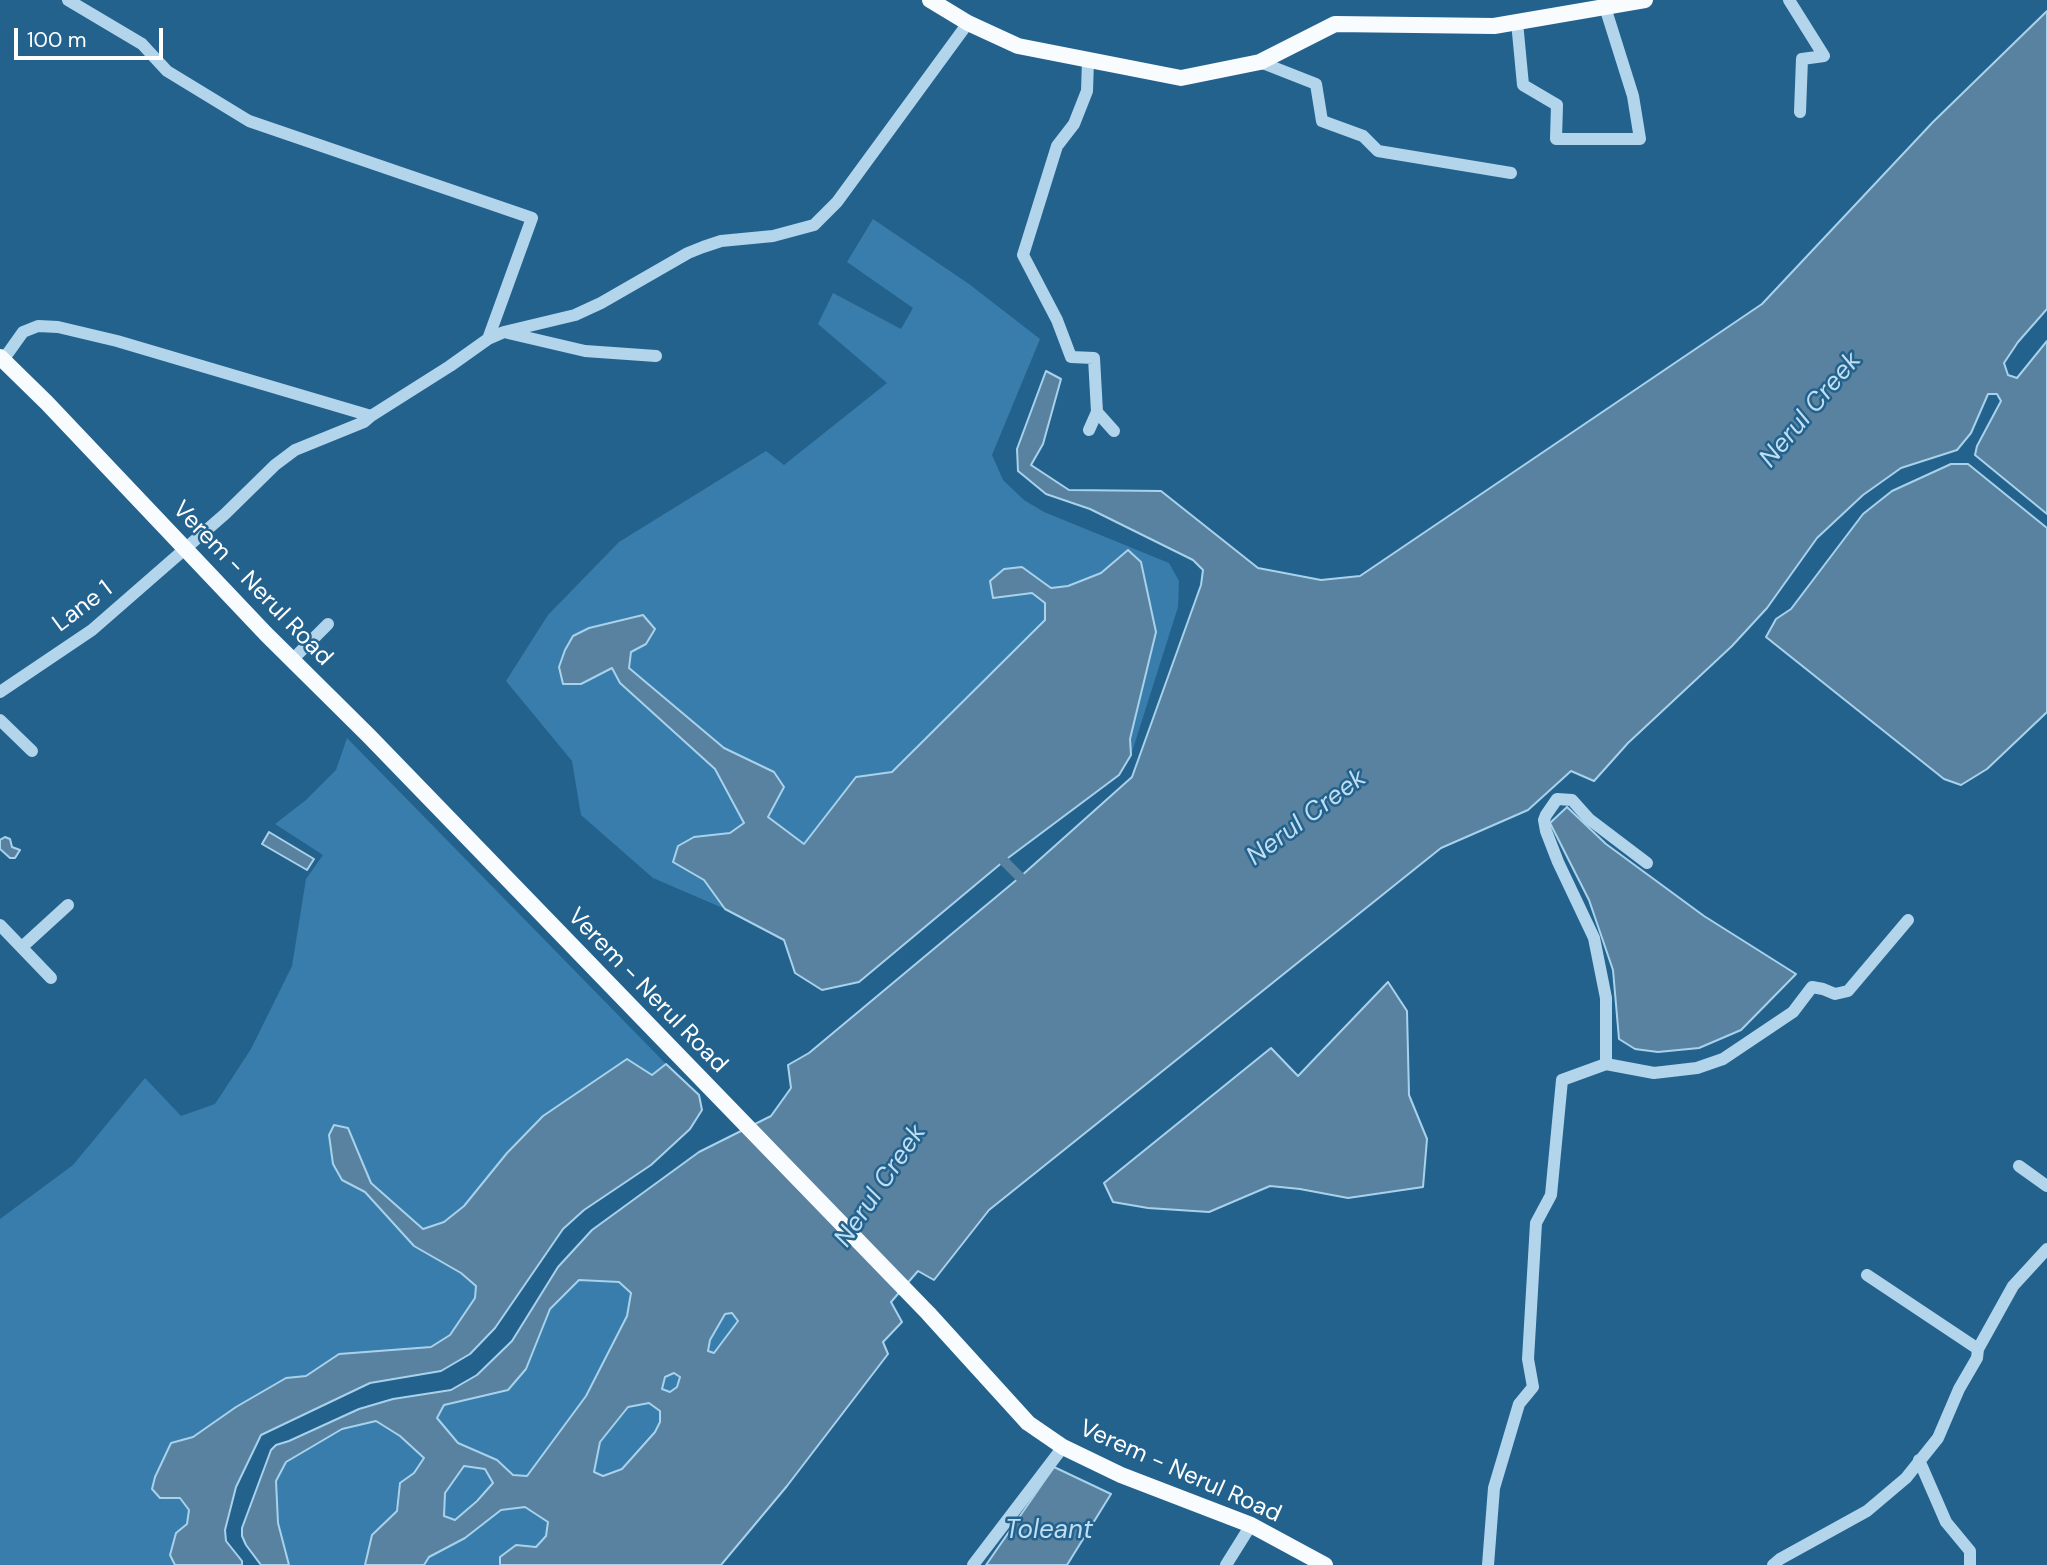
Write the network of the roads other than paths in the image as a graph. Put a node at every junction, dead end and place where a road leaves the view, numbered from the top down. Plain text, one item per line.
1 (68, 0) edge
2 (930, 0) edge
3 (1645, 0) edge
4 (1789, 0) edge
5 (1595, 5) edge
6 (1517, 22) junction
7 (968, 23) junction
8 (1088, 60) junction
9 (1260, 62) junction
10 (1800, 112) dead end
11 (1511, 173) dead end
12 (504, 332) junction
13 (488, 338) junction
14 (656, 356) dead end
15 (1, 359) edge
16 (1097, 412) junction
17 (371, 416) junction
18 (1089, 430) dead end
19 (1114, 431) dead end
20 (186, 549) junction
21 (328, 624) dead end
22 (292, 660) junction
23 (0, 692) edge
24 (0, 720) edge
25 (32, 751) dead end
26 (1647, 863) dead end
27 (68, 905) dead end
28 (1908, 920) dead end
29 (0, 925) edge
30 (22, 947) junction
31 (51, 978) dead end
32 (1606, 1064) junction
33 (2019, 1166) dead end
34 (2047, 1186) edge
35 (2047, 1249) edge
36 (1867, 1275) dead end
37 (1978, 1349) junction
38 (1063, 1447) junction
39 (1919, 1460) junction
40 (1251, 1525) junction
41 (973, 1565) edge
42 (1226, 1565) edge
43 (1325, 1565) edge
44 (1488, 1565) edge
45 (1773, 1565) edge
46 (1970, 1565) edge

1 - 13 street
2 - 7 main road
3 - 5 main road
4 - 10 street
5 - 6 main road
5 - 6 street
6 - 9 main road
7 - 8 main road
7 - 12 street, Lane 1
8 - 9 main road
8 - 16 street
9 - 11 street
12 - 13 street, Lane 1
12 - 14 street
13 - 17 street, Lane 1
15 - 17 street
15 - 20 main road, Verem - Nerul Road
16 - 18 street
16 - 19 street
17 - 20 street, Lane 1
20 - 22 main road, Verem - Nerul Road
20 - 23 street, Lane 1
21 - 22 street
22 - 38 main road, Verem - Nerul Road
24 - 25 street
26 - 32 street
27 - 30 street
28 - 32 street
29 - 30 street
30 - 31 street
32 - 44 street
33 - 34 street
35 - 37 street
36 - 37 street
37 - 39 street
38 - 40 main road, Verem - Nerul Road
38 - 41 street
39 - 45 street
39 - 46 street
40 - 42 street
40 - 43 main road, Verem - Nerul Road

